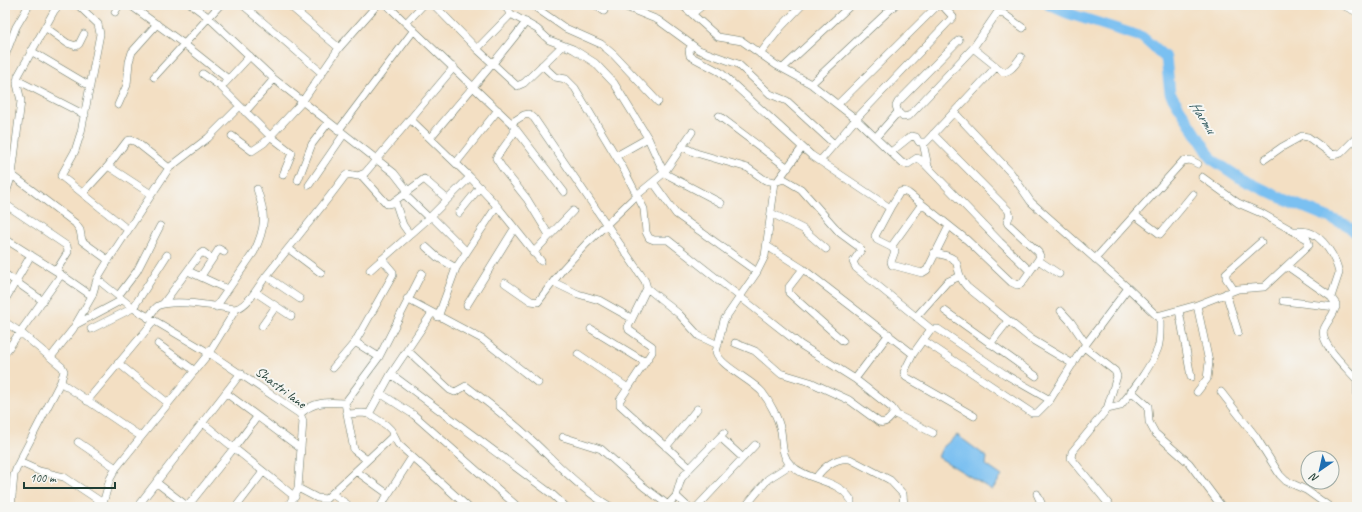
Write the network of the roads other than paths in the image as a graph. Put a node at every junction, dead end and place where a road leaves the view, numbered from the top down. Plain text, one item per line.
1 (29, 5) edge
2 (59, 5) edge
3 (78, 5) edge
4 (119, 5) edge
5 (130, 5) edge
6 (192, 5) edge
7 (220, 5) edge
8 (243, 5) edge
9 (289, 5) edge
10 (377, 5) edge
11 (387, 5) edge
12 (423, 5) edge
13 (434, 5) edge
14 (504, 5) edge
15 (532, 5) edge
16 (596, 5) edge
17 (621, 5) edge
18 (682, 5) edge
19 (703, 5) edge
20 (802, 5) edge
21 (851, 5) edge
22 (895, 5) edge
23 (938, 5) edge
24 (942, 5) edge
25 (1342, 5) edge
26 (604, 11) dead end
27 (115, 12) dead end
28 (1357, 12) edge
29 (511, 14) junction
30 (692, 14) junction
31 (208, 17) junction
32 (407, 22) junction
33 (526, 22) junction
34 (157, 24) junction
35 (45, 27) junction
36 (1023, 28) dead end
37 (414, 30) junction
38 (84, 34) dead end
39 (959, 40) dead end
40 (184, 44) junction
41 (692, 45) junction
42 (562, 46) junction
43 (338, 48) junction
44 (973, 48) junction
45 (477, 49) junction
46 (31, 52) junction
47 (760, 54) junction
48 (5, 56) edge
49 (250, 56) junction
50 (1021, 57) dead end
51 (492, 63) junction
52 (542, 65) junction
53 (454, 67) junction
54 (784, 67) junction
55 (996, 67) junction
56 (322, 73) junction
57 (203, 74) dead end
58 (154, 77) dead end
59 (228, 79) junction
60 (274, 79) junction
61 (17, 80) junction
62 (812, 84) junction
63 (473, 85) junction
64 (90, 86) junction
65 (221, 87) junction
66 (302, 102) junction
67 (658, 102) dead end
68 (838, 104) junction
69 (118, 105) dead end
70 (242, 109) junction
71 (498, 110) junction
72 (898, 112) junction
73 (954, 112) junction
74 (85, 115) junction
75 (719, 116) dead end
76 (856, 119) junction
77 (410, 120) junction
78 (328, 123) junction
79 (513, 125) junction
80 (692, 132) dead end
81 (341, 133) junction
82 (933, 134) junction
83 (232, 136) dead end
84 (270, 136) junction
85 (1357, 137) edge
86 (430, 138) junction
87 (648, 138) junction
88 (876, 138) junction
89 (922, 143) junction
90 (834, 144) junction
91 (683, 147) junction
92 (802, 148) junction
93 (891, 152) junction
94 (616, 156) junction
95 (5, 159) edge
96 (376, 159) junction
97 (1265, 159) dead end
98 (820, 161) junction
99 (13, 163) junction
100 (456, 163) junction
101 (1198, 164) dead end
102 (108, 166) junction
103 (928, 167) junction
104 (169, 168) junction
105 (788, 168) junction
106 (664, 173) junction
107 (12, 175) junction
108 (283, 175) dead end
109 (362, 176) junction
110 (470, 177) junction
111 (1202, 177) dead end
112 (298, 180) dead end
113 (777, 180) junction
114 (653, 182) junction
115 (308, 185) dead end
116 (480, 187) junction
117 (257, 189) dead end
118 (84, 192) junction
119 (564, 192) dead end
120 (6, 193) edge
121 (406, 193) junction
122 (151, 194) junction
123 (636, 194) junction
124 (1193, 194) dead end
125 (447, 199) junction
126 (395, 201) junction
127 (721, 203) dead end
128 (5, 204) edge
129 (922, 204) junction
130 (497, 206) junction
131 (890, 208) junction
132 (573, 211) dead end
133 (459, 213) dead end
134 (771, 213) junction
135 (1136, 216) junction
136 (430, 217) junction
137 (606, 225) junction
138 (160, 226) dead end
139 (949, 226) junction
140 (128, 229) junction
141 (514, 229) junction
142 (1295, 231) junction
143 (410, 235) junction
144 (549, 235) junction
145 (5, 239) edge
146 (1261, 242) dead end
147 (767, 246) junction
148 (426, 247) dead end
149 (891, 247) junction
150 (289, 249) junction
151 (826, 249) dead end
152 (466, 251) junction
153 (224, 252) dead end
154 (533, 253) junction
155 (934, 253) junction
156 (167, 254) dead end
157 (31, 255) junction
158 (212, 259) junction
159 (382, 259) junction
160 (1095, 259) junction
161 (108, 260) junction
162 (1038, 260) junction
163 (540, 261) dead end
164 (1287, 266) junction
165 (456, 268) junction
166 (803, 268) junction
167 (370, 270) dead end
168 (188, 271) junction
169 (1030, 271) junction
170 (757, 272) junction
171 (58, 273) junction
172 (322, 273) dead end
173 (422, 273) dead end
174 (5, 274) edge
175 (1059, 274) dead end
176 (201, 276) junction
177 (266, 276) junction
178 (960, 276) junction
179 (97, 279) junction
180 (16, 282) junction
181 (553, 282) junction
182 (505, 283) dead end
183 (647, 288) junction
184 (1128, 288) junction
185 (227, 289) junction
186 (1234, 290) junction
187 (255, 292) junction
188 (1226, 293) junction
189 (92, 296) junction
190 (740, 296) junction
191 (1331, 297) junction
192 (120, 298) junction
193 (5, 300) edge
194 (300, 300) dead end
195 (407, 300) junction
196 (43, 301) junction
197 (1283, 301) dead end
198 (164, 304) junction
199 (467, 305) dead end
200 (1197, 305) junction
201 (276, 306) junction
202 (216, 307) junction
203 (1336, 307) junction
204 (133, 308) junction
205 (236, 309) junction
206 (1179, 310) junction
207 (945, 311) dead end
208 (1061, 311) dead end
209 (435, 315) junction
210 (291, 316) dead end
211 (1160, 316) junction
212 (916, 317) junction
213 (631, 318) junction
214 (151, 320) junction
215 (1008, 321) junction
216 (5, 322) edge
217 (75, 325) junction
218 (262, 326) dead end
219 (91, 329) dead end
220 (591, 329) dead end
221 (931, 329) junction
222 (20, 332) junction
223 (1238, 332) dead end
224 (889, 334) junction
225 (923, 340) junction
226 (843, 341) dead end
227 (355, 342) junction
228 (735, 343) dead end
229 (158, 344) dead end
230 (990, 344) junction
231 (718, 345) junction
232 (1085, 345) junction
233 (408, 350) junction
234 (5, 353) edge
235 (209, 353) junction
236 (578, 354) dead end
237 (913, 354) junction
238 (51, 357) junction
239 (379, 357) junction
240 (118, 362) junction
241 (645, 362) junction
242 (1073, 364) junction
243 (334, 368) dead end
244 (195, 371) junction
245 (241, 373) junction
246 (391, 374) junction
247 (1036, 376) dead end
248 (1192, 377) dead end
249 (61, 380) junction
250 (855, 380) junction
251 (1357, 380) edge
252 (538, 383) dead end
253 (628, 388) junction
254 (1131, 391) junction
255 (1197, 392) dead end
256 (1221, 392) dead end
257 (226, 393) junction
258 (380, 393) junction
259 (1357, 397) edge
260 (1050, 400) junction
261 (87, 401) junction
262 (168, 403) junction
263 (345, 403) junction
264 (696, 409) dead end
265 (1107, 410) junction
266 (895, 412) junction
267 (300, 414) junction
268 (348, 414) junction
269 (369, 414) junction
270 (257, 416) junction
271 (974, 416) dead end
272 (203, 423) junction
273 (933, 432) dead end
274 (394, 435) junction
275 (140, 436) junction
276 (563, 437) dead end
277 (78, 442) dead end
278 (755, 445) dead end
279 (666, 447) junction
280 (234, 448) junction
281 (300, 448) junction
282 (412, 457) junction
283 (743, 458) junction
284 (367, 460) junction
285 (19, 462) junction
286 (790, 465) junction
287 (116, 468) junction
288 (690, 468) junction
289 (356, 471) junction
290 (263, 472) junction
291 (816, 478) junction
292 (157, 483) junction
293 (298, 488) junction
294 (332, 494) junction
295 (388, 494) junction
296 (1037, 494) dead end
297 (676, 496) junction
298 (295, 497) junction
299 (102, 505) edge
300 (382, 506) edge
301 (667, 506) edge
302 (11, 507) edge
303 (138, 507) edge
304 (187, 507) edge
305 (236, 507) edge
306 (288, 507) edge
307 (351, 507) edge
308 (468, 507) edge
309 (518, 507) edge
310 (566, 507) edge
311 (611, 507) edge
312 (688, 507) edge
313 (697, 507) edge
314 (745, 507) edge
315 (851, 507) edge
316 (904, 507) edge
317 (1043, 507) edge
318 (1111, 507) edge
319 (1222, 507) edge
320 (1330, 507) edge

1 - 48 street
2 - 35 street
3 - 64 street
4 - 27 street
5 - 34 street
6 - 31 street
7 - 31 street
8 - 56 street
9 - 43 street
10 - 43 street
11 - 32 street
12 - 32 street
13 - 45 street
14 - 29 street
15 - 67 street
16 - 26 street
17 - 41 street
18 - 30 street
19 - 30 street
20 - 47 street
21 - 54 street
22 - 62 street
23 - 68 street
24 - 76 street
25 - 28 street
29 - 33 street
29 - 45 street
30 - 47 street
31 - 40 street
31 - 49 street
32 - 37 street
33 - 42 street
33 - 51 street
34 - 40 street
34 - 69 street
35 - 38 street
35 - 46 street
36 - 44 street
37 - 53 street
37 - 81 street
39 - 72 street
40 - 58 street
40 - 59 street
41 - 90 street
41 - 92 street
42 - 52 street
42 - 87 street
43 - 56 street
44 - 55 street
44 - 72 street
45 - 51 street
46 - 61 street
46 - 64 street
47 - 54 street
49 - 59 street
49 - 60 street
50 - 55 street
51 - 52 street
51 - 63 street
52 - 94 street
53 - 63 street
53 - 77 street
54 - 62 street
55 - 73 street
56 - 66 street
57 - 65 street
59 - 65 street
60 - 66 street
60 - 70 street
61 - 74 street
61 - 99 street
62 - 68 street
63 - 71 street
63 - 86 street
64 - 74 street
65 - 70 street
66 - 78 street
66 - 84 street
68 - 76 street
70 - 84 street
70 - 104 street
71 - 79 street
71 - 100 street
72 - 88 street
73 - 82 street
73 - 160 street
74 - 118 street
75 - 105 street
76 - 88 street
76 - 90 street
77 - 86 street
77 - 96 street
78 - 81 street
78 - 112 street
79 - 119 street
79 - 137 street
79 - 144 street
80 - 91 street
81 - 96 street
81 - 115 street
82 - 89 street
82 - 162 street
83 - 84 street
84 - 108 street
85 - 97 street
86 - 100 street
87 - 94 street
87 - 106 street
88 - 93 street
89 - 93 street
89 - 103 street
90 - 98 street
91 - 106 street
91 - 113 street
92 - 98 street
92 - 105 street
93 - 103 street
94 - 123 street
95 - 99 street
96 - 109 street
96 - 121 street
98 - 131 street
99 - 107 street
100 - 110 street
101 - 135 street
102 - 104 street
102 - 118 street
102 - 122 street
103 - 169 street
104 - 122 street
105 - 113 street
106 - 114 street
106 - 127 street
107 - 120 street
107 - 161 street
109 - 126 street
109 - 150 street
110 - 116 street
110 - 125 street
111 - 142 street
113 - 134 street
113 - 212 street
114 - 123 street
114 - 170 street
116 - 130 street
116 - 133 street
117 - 185 street
118 - 140 street
121 - 125 street
121 - 126 street
121 - 136 street
122 - 140 street
123 - 137 street
123 - 190 street
124 - 135 street
125 - 136 street
126 - 143 street
128 - 171 street
129 - 131 street
129 - 139 street
129 - 149 street
130 - 141 street
130 - 152 street
131 - 149 street
132 - 144 street
134 - 147 street
134 - 151 street
135 - 160 street
136 - 143 street
136 - 152 street
137 - 181 street
137 - 183 street
138 - 192 street
139 - 155 street
139 - 169 street
140 - 161 street
141 - 154 street
141 - 199 street
142 - 164 street
142 - 191 street
143 - 159 street
144 - 154 street
145 - 157 street
146 - 186 street
147 - 166 street
147 - 170 street
148 - 165 street
149 - 155 street
150 - 172 street
150 - 177 street
152 - 165 street
153 - 158 street
154 - 163 street
155 - 178 street
156 - 204 street
157 - 171 street
157 - 180 street
158 - 168 street
158 - 176 street
159 - 167 street
159 - 227 street
160 - 184 street
161 - 179 street
162 - 169 street
162 - 175 street
164 - 186 street
164 - 191 street
165 - 209 street
166 - 224 street
166 - 226 street
168 - 176 street
168 - 198 street
170 - 190 street
171 - 189 street
171 - 196 street
173 - 195 street
174 - 180 street
176 - 185 street
177 - 187 street
177 - 194 street
178 - 212 street
178 - 215 street
179 - 189 street
179 - 192 street, Shastri lane
180 - 193 street
180 - 196 street
181 - 182 street
181 - 213 street
183 - 213 street
183 - 231 street
184 - 211 street
184 - 232 street
185 - 202 street
186 - 188 street
187 - 201 street
187 - 205 street
188 - 200 street
188 - 223 street
189 - 217 street
190 - 231 street
190 - 250 street
191 - 203 street
192 - 204 street, Shastri lane
192 - 217 street
195 - 209 street
195 - 239 street
196 - 222 street
197 - 203 street
198 - 202 street
198 - 214 street
200 - 206 street
200 - 255 street
201 - 210 street
201 - 218 street
202 - 205 street
203 - 251 street
204 - 214 street, Shastri lane
204 - 219 street
205 - 235 street
206 - 211 street
206 - 248 street
207 - 230 street
208 - 232 street
209 - 233 street
209 - 252 street
211 - 254 street
212 - 221 street
213 - 241 street
214 - 235 street, Shastri lane
214 - 240 street
215 - 230 street
215 - 242 street
216 - 222 street
217 - 238 street
220 - 241 street
221 - 225 street
221 - 260 street
222 - 234 street
222 - 238 street
224 - 237 street
224 - 250 street
225 - 237 street
225 - 260 street
227 - 239 street
227 - 243 street
228 - 266 street
229 - 244 street
230 - 247 street
231 - 286 street
232 - 242 street
232 - 265 street
233 - 246 street
233 - 311 street
235 - 244 street
235 - 245 street, Shastri lane
236 - 253 street
237 - 271 street
238 - 249 street
239 - 263 street
240 - 261 street
240 - 262 street
241 - 253 street
242 - 260 street
244 - 262 street
245 - 257 street
245 - 267 street, Shastri lane
246 - 258 street
246 - 310 street
249 - 261 street
249 - 285 street
250 - 266 street
251 - 259 street
253 - 279 street
254 - 265 street
254 - 319 street
256 - 320 street
257 - 270 street
257 - 272 street
258 - 269 street
258 - 309 street
261 - 275 street
262 - 275 street
263 - 267 street
263 - 268 street
264 - 279 street
265 - 318 street
266 - 273 street
267 - 281 street, Shastri lane
268 - 269 street
268 - 284 street
269 - 274 street
270 - 280 street
270 - 281 street
272 - 280 street
272 - 292 street
274 - 282 street
274 - 284 street
275 - 287 street
276 - 301 street
277 - 287 street
278 - 283 street
279 - 288 street
280 - 290 street
280 - 304 street
281 - 293 street, Shastri lane
282 - 295 street
282 - 308 street
283 - 288 street
283 - 313 street
284 - 289 street
285 - 299 street
285 - 302 street
286 - 291 street
286 - 314 street
287 - 299 street
288 - 297 street
289 - 294 street
289 - 295 street
290 - 298 street
290 - 305 street
291 - 315 street
291 - 316 street
292 - 303 street
292 - 304 street
293 - 294 street
293 - 298 street, Shastri lane
294 - 307 street
295 - 300 street
296 - 317 street
297 - 301 street
297 - 312 street
298 - 306 street, Shastri lane

